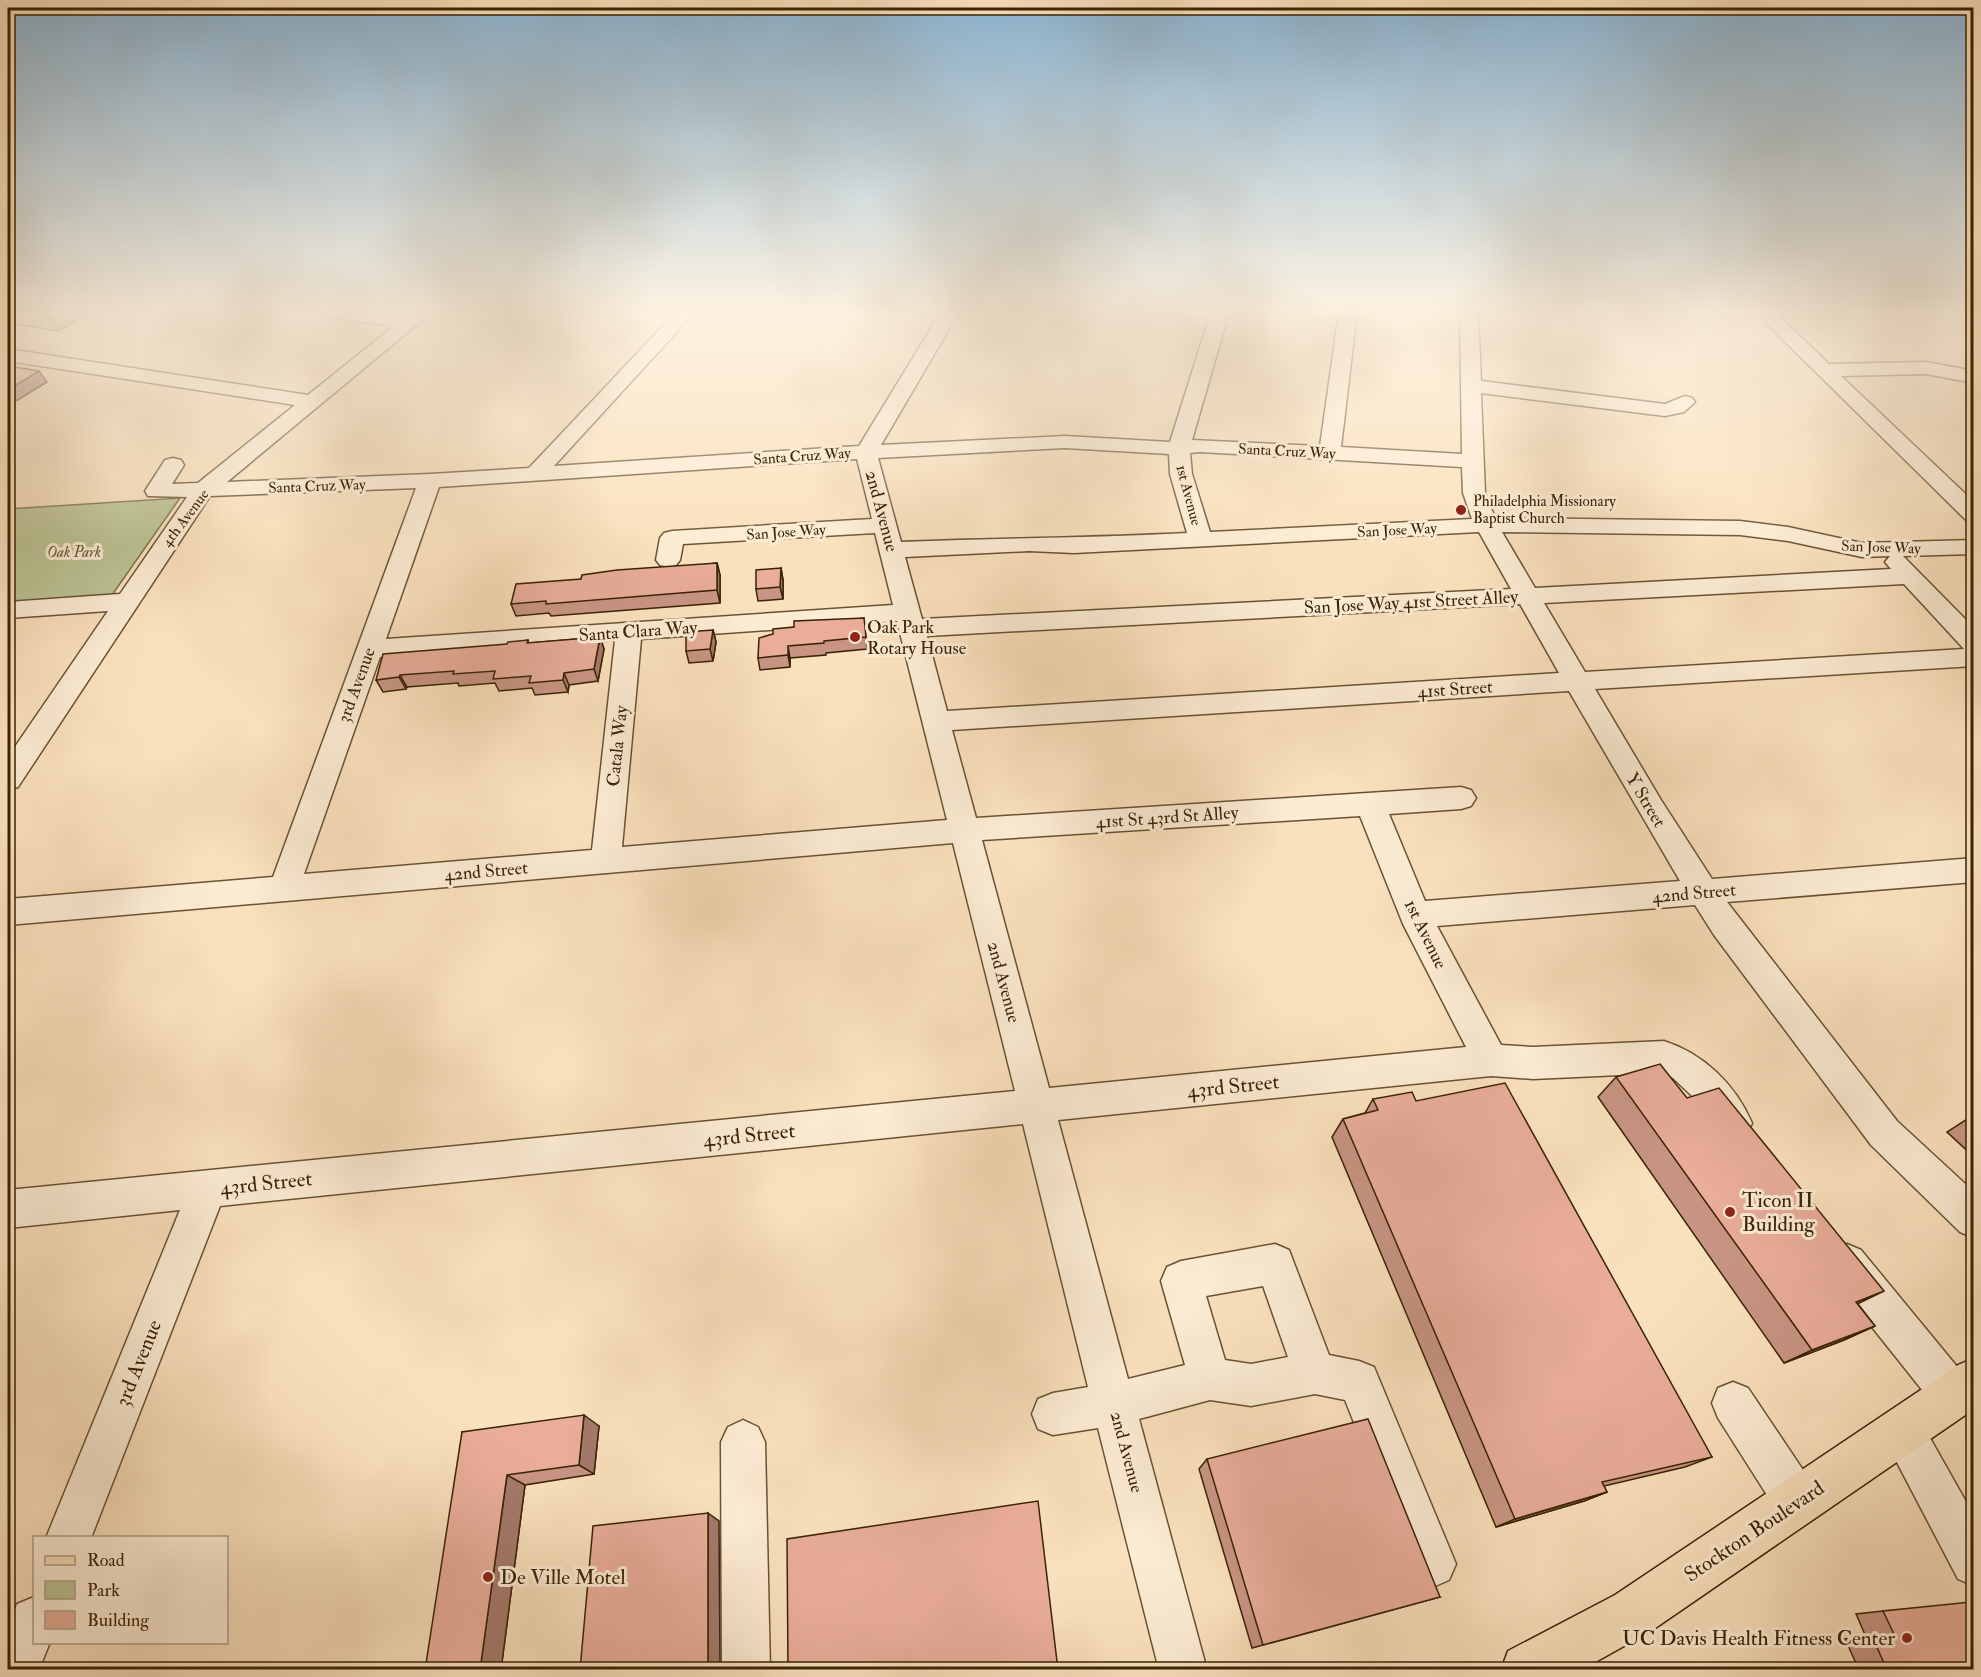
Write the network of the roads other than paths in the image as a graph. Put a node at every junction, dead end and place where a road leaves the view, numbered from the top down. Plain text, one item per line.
1 (236, 390) edge
2 (327, 390) edge
3 (613, 390) edge
4 (903, 390) edge
5 (1196, 390) edge
6 (1338, 390) edge
7 (1472, 390) edge
8 (1506, 390) edge
9 (1844, 390) edge
10 (312, 402) junction
11 (1685, 402) dead end
12 (1179, 447) junction
13 (866, 452) junction
14 (1330, 453) junction
15 (1473, 461) junction
16 (173, 465) dead end
17 (534, 475) junction
18 (430, 481) junction
19 (202, 491) junction
20 (688, 514) dead end
21 (1974, 515) edge
22 (1486, 525) junction
23 (686, 538) junction
24 (889, 538) junction
25 (1201, 540) junction
26 (1974, 547) edge
27 (1886, 551) junction
28 (668, 560) dead end
29 (1910, 576) junction
30 (1527, 596) junction
31 (125, 602) junction
32 (8, 610) edge
33 (910, 620) junction
34 (629, 632) junction
35 (1974, 644) edge
36 (369, 649) junction
37 (1974, 657) edge
38 (1576, 682) junction
39 (936, 721) junction
40 (8, 779) edge
41 (1461, 798) dead end
42 (1370, 804) junction
43 (965, 830) junction
44 (606, 860) junction
45 (1974, 870) edge
46 (284, 888) junction
47 (1702, 892) junction
48 (8, 912) edge
49 (1415, 915) junction
50 (1491, 1060) junction
51 (1036, 1106) junction
52 (1758, 1153) edge
53 (208, 1189) junction
54 (8, 1209) edge
55 (1974, 1219) edge
56 (1825, 1237) edge
57 (1315, 1373) junction
58 (1210, 1379) junction
59 (1963, 1388) edge
60 (1733, 1403) dead end
61 (1114, 1404) junction
62 (1053, 1414) dead end
63 (1902, 1430) junction
64 (743, 1442) dead end
65 (1797, 1501) junction
66 (69, 1536) edge
67 (1974, 1563) edge
68 (1433, 1564) dead end
69 (33, 1624) edge
70 (15, 1670) edge
71 (746, 1670) edge
72 (1183, 1670) edge
73 (1527, 1670) edge

1 - 10 street
2 - 10 street, 4th Avenue
3 - 17 street
4 - 13 street, 2nd Avenue
5 - 12 street, 1st Avenue
6 - 14 street
7 - 15 street, Y Street
8 - 11 street
9 - 21 street
10 - 19 street, 4th Avenue
12 - 13 street, Santa Cruz Way
12 - 14 street, Santa Cruz Way
12 - 25 street, 1st Avenue
13 - 17 street, Santa Cruz Way
13 - 24 street, 2nd Avenue
14 - 15 street, Santa Cruz Way
15 - 22 street, Y Street
16 - 19 street, Santa Cruz Way
17 - 18 street, Santa Cruz Way
18 - 19 street, Santa Cruz Way
18 - 36 street, 3rd Avenue
19 - 31 street, 4th Avenue
20 - 23 street
22 - 25 street, San Jose Way
22 - 27 street, San Jose Way
22 - 30 street, Y Street
23 - 24 street, San Jose Way
23 - 28 street
24 - 25 street, San Jose Way
24 - 33 street, 2nd Avenue
26 - 27 street, San Jose Way
27 - 29 street
29 - 30 street, San Jose Way 41st Street Alley
29 - 35 street
30 - 33 street, San Jose Way 41st Street Alley
30 - 38 street, Y Street
31 - 32 street
31 - 40 street, 4th Avenue
33 - 34 street, Santa Clara Way
33 - 39 street, 2nd Avenue
34 - 36 street, Santa Clara Way
34 - 44 street, Catala Way
36 - 46 street, 3rd Avenue
37 - 38 street, 41st Street
38 - 39 street, 41st Street
38 - 47 street, Y Street
39 - 43 street, 2nd Avenue
41 - 42 street, 41st St 43rd St Alley
42 - 43 street, 41st St 43rd St Alley
42 - 49 street, 1st Avenue
43 - 44 street, 42nd Street
43 - 51 street, 2nd Avenue
44 - 46 street, 42nd Street
45 - 47 street, 42nd Street
46 - 48 street, 42nd Street
47 - 49 street, 42nd Street
47 - 55 street, Y Street
49 - 50 street, 1st Avenue
50 - 51 street, 43rd Street
50 - 52 street, 43rd Street
51 - 53 street, 43rd Street
51 - 61 street, 2nd Avenue
53 - 54 street, 43rd Street
53 - 66 street, 3rd Avenue
56 - 59 street
57 - 58 street
57 - 58 street
57 - 68 street
58 - 61 street
59 - 63 main road, Stockton Boulevard
60 - 65 street
61 - 62 street
61 - 72 street, 2nd Avenue
63 - 65 main road, Stockton Boulevard
63 - 67 street
64 - 71 street
65 - 73 main road, Stockton Boulevard
69 - 70 street

